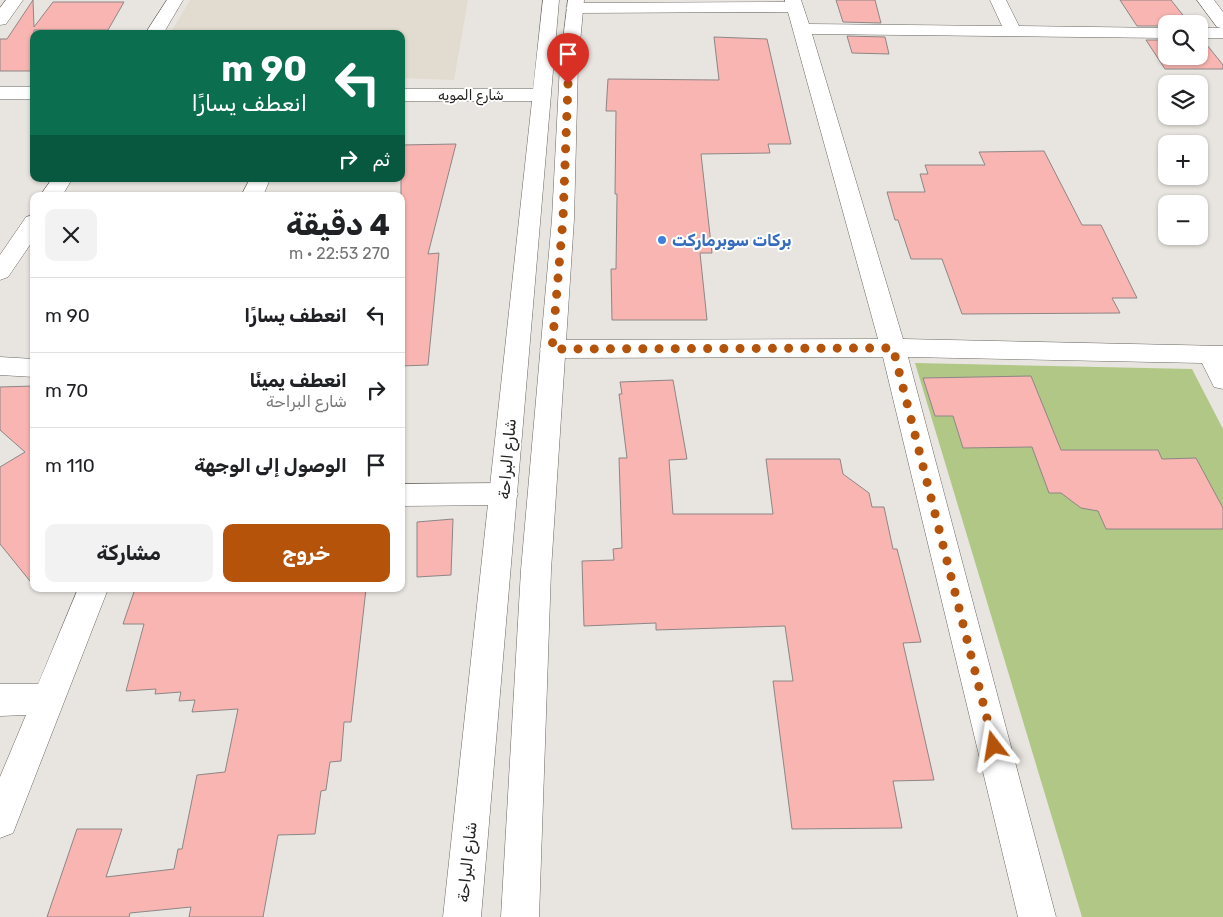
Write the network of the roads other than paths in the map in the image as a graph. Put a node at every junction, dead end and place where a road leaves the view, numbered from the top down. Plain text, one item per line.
1 (15, 0) edge
2 (176, 0) edge
3 (998, 0) edge
4 (1205, 0) edge
5 (567, 2) edge
6 (794, 3) edge
7 (0, 20) edge
8 (1223, 23) edge
9 (800, 29) junction
10 (157, 30) edge
11 (1013, 31) junction
12 (1158, 32) edge
13 (1208, 33) edge
14 (1223, 33) edge
15 (0, 93) edge
16 (30, 93) edge
17 (405, 95) edge
18 (541, 95) junction
19 (30, 228) edge
20 (0, 272) edge
21 (893, 348) junction
22 (552, 349) junction
23 (1217, 355) edge
24 (0, 366) edge
25 (30, 368) edge
26 (1223, 380) edge
27 (504, 494) junction
28 (405, 495) edge
29 (92, 592) edge
30 (48, 699) junction
31 (0, 700) edge
32 (0, 820) edge
33 (462, 917) edge
34 (520, 917) edge
35 (1037, 917) edge

1 - 7 street
2 - 10 street
3 - 11 street
4 - 8 street
5 - 6 street
5 - 18 street, شارع البراحة
5 - 22 street
6 - 9 street
9 - 11 street
9 - 21 street
11 - 12 street
13 - 14 street
15 - 16 street
17 - 18 street, شارع المويه
18 - 27 street, شارع البراحة
19 - 20 street
21 - 22 street
21 - 23 street
21 - 35 street
22 - 34 street
23 - 26 street
24 - 25 street
27 - 28 street
27 - 33 street, شارع البراحة
29 - 30 street
30 - 31 street
30 - 32 street

